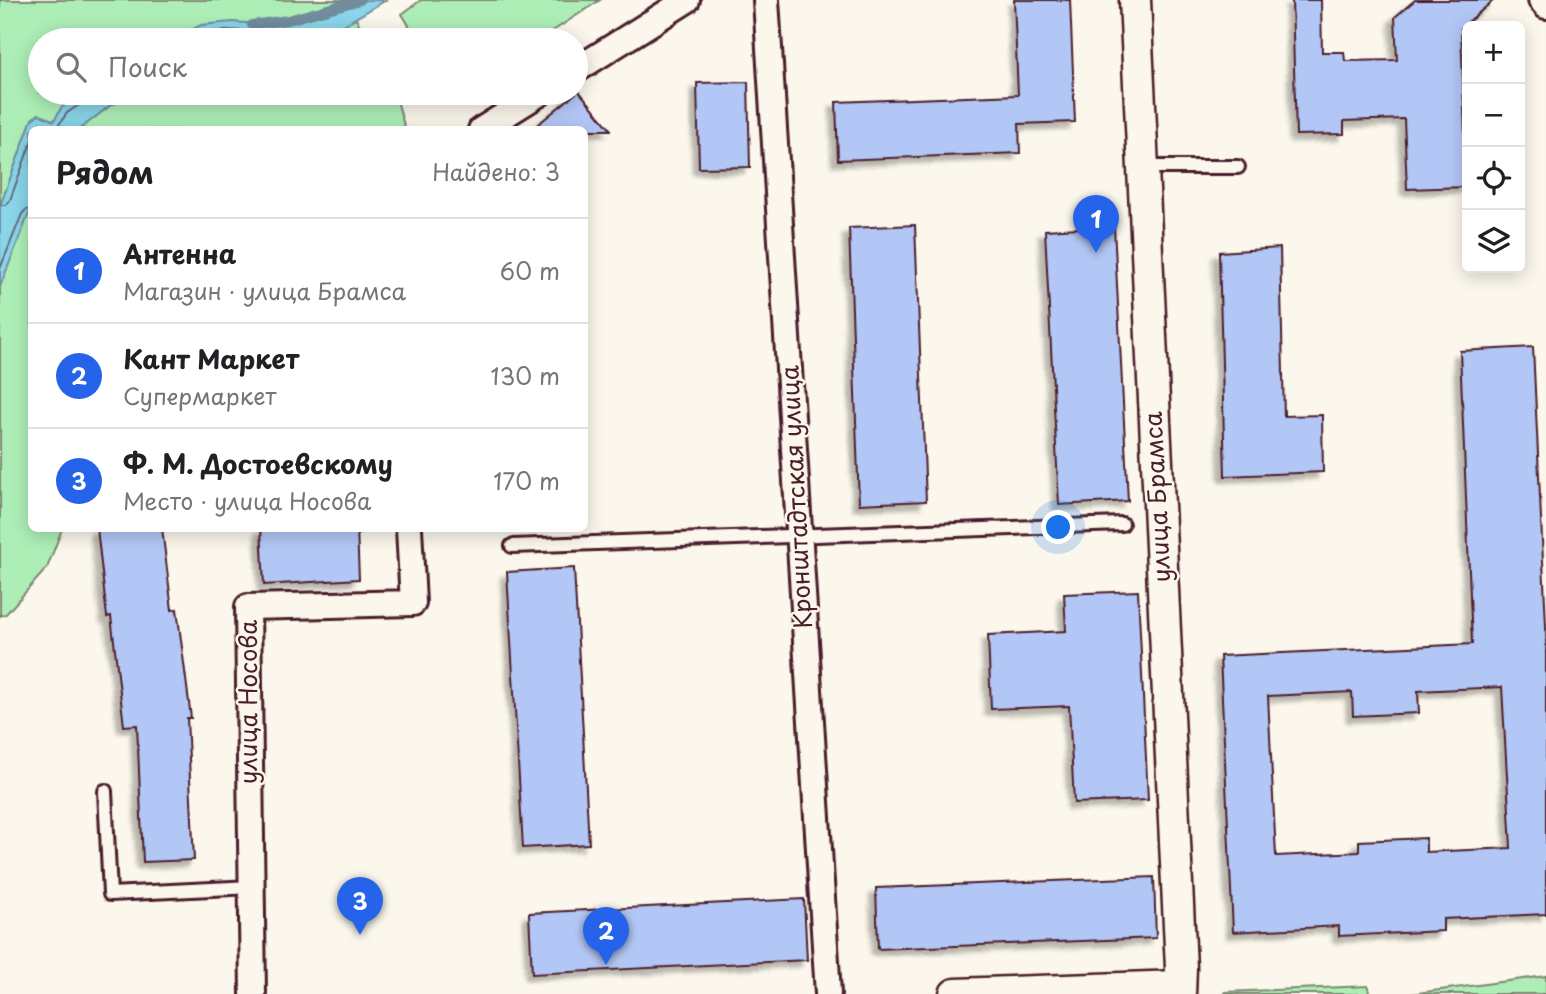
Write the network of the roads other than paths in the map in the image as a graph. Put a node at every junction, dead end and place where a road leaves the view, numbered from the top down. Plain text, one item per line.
1 (687, 0) edge
2 (766, 0) edge
3 (1135, 0) edge
4 (1541, 0) edge
5 (1546, 6) edge
6 (588, 62) edge
7 (521, 105) edge
8 (487, 126) edge
9 (1142, 167) junction
10 (1238, 167) dead end
11 (1122, 524) dead end
12 (409, 532) edge
13 (799, 536) junction
14 (512, 546) dead end
15 (105, 791) dead end
16 (251, 887) junction
17 (1180, 990) edge
18 (253, 994) edge
19 (828, 994) edge
20 (955, 994) edge

1 - 6 street
2 - 13 street, Кронштадтская улица
3 - 9 street, улица Брамса
4 - 5 street
7 - 8 street
9 - 10 lane
9 - 17 street, улица Брамса
11 - 13 lane
12 - 16 street, улица Носова
13 - 14 lane
13 - 19 street, Кронштадтская улица
15 - 16 lane
16 - 18 street, улица Носова
17 - 20 street

